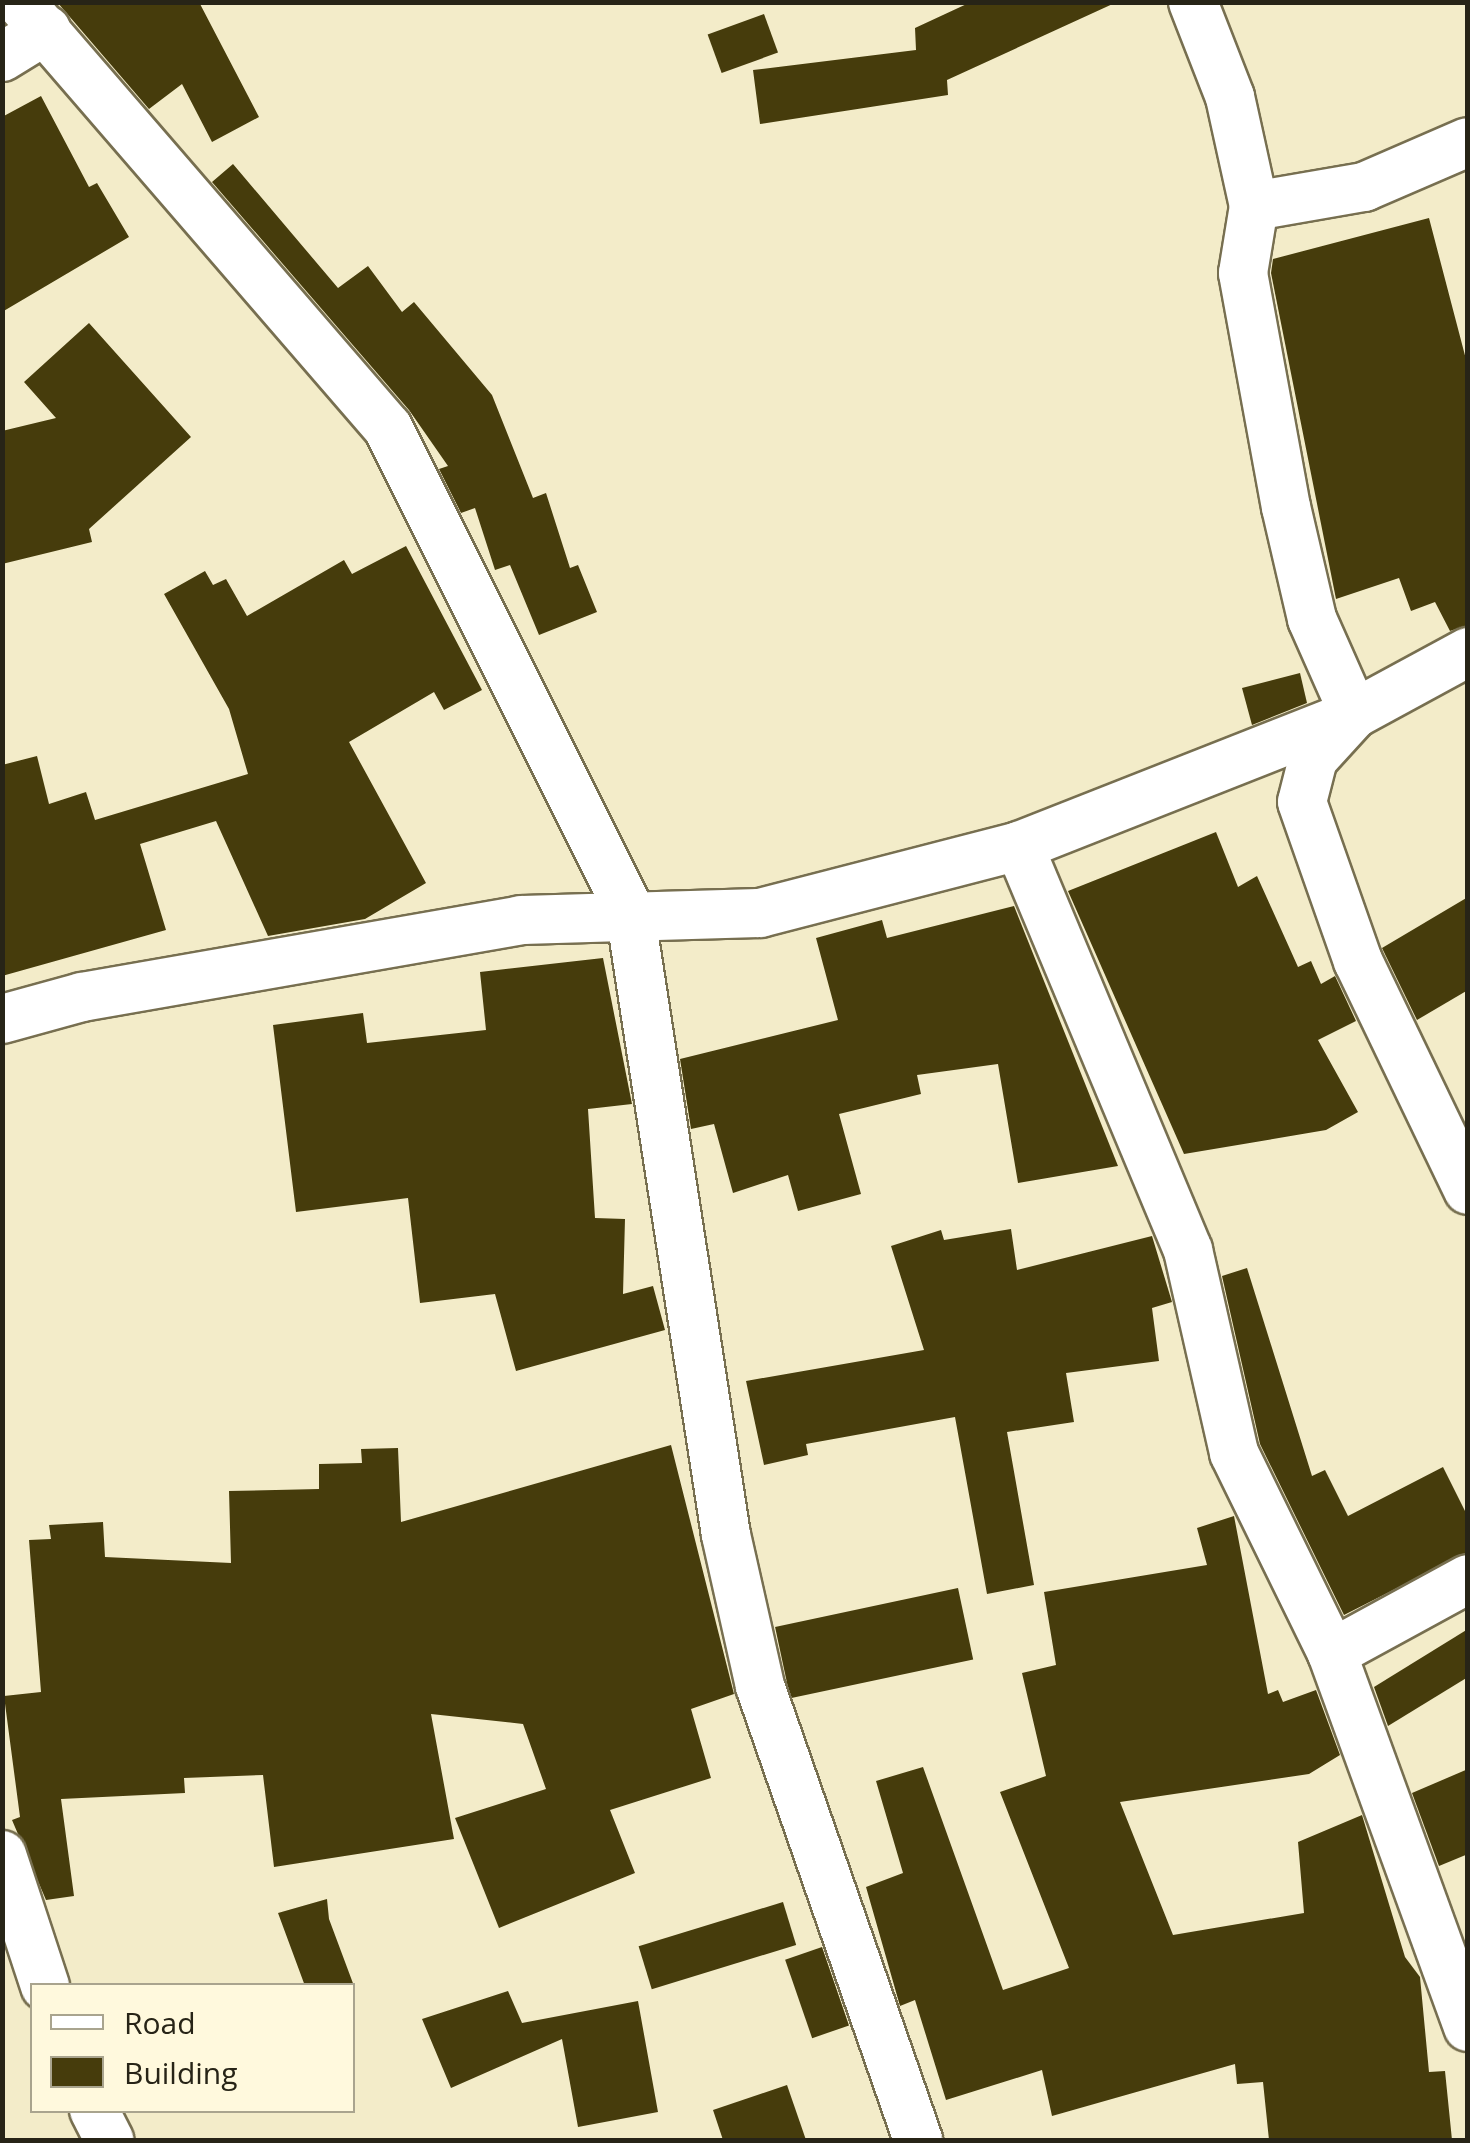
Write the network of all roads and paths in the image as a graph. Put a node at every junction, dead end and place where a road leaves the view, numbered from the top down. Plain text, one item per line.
1 (1193, 2) edge
2 (33, 16) edge
3 (2, 58) edge
4 (1468, 142) edge
5 (1254, 206) junction
6 (1468, 652) edge
7 (1354, 714) junction
8 (1019, 846) junction
9 (630, 912) junction
10 (2, 1020) edge
11 (1468, 1190) edge
12 (1468, 1580) edge
13 (1332, 1653) junction
14 (2, 1855) edge
15 (14, 1939) edge
16 (43, 1983) edge
17 (1468, 2028) edge
18 (96, 2113) edge
19 (109, 2140) edge
20 (918, 2140) edge

1 - 5 street
2 - 3 street
2 - 9 street
4 - 5 street
5 - 7 street
6 - 7 street
7 - 8 street
7 - 11 street
8 - 9 street
8 - 13 street
9 - 10 street
9 - 20 street
12 - 13 street
13 - 17 street
14 - 15 street
15 - 16 street
18 - 19 street

